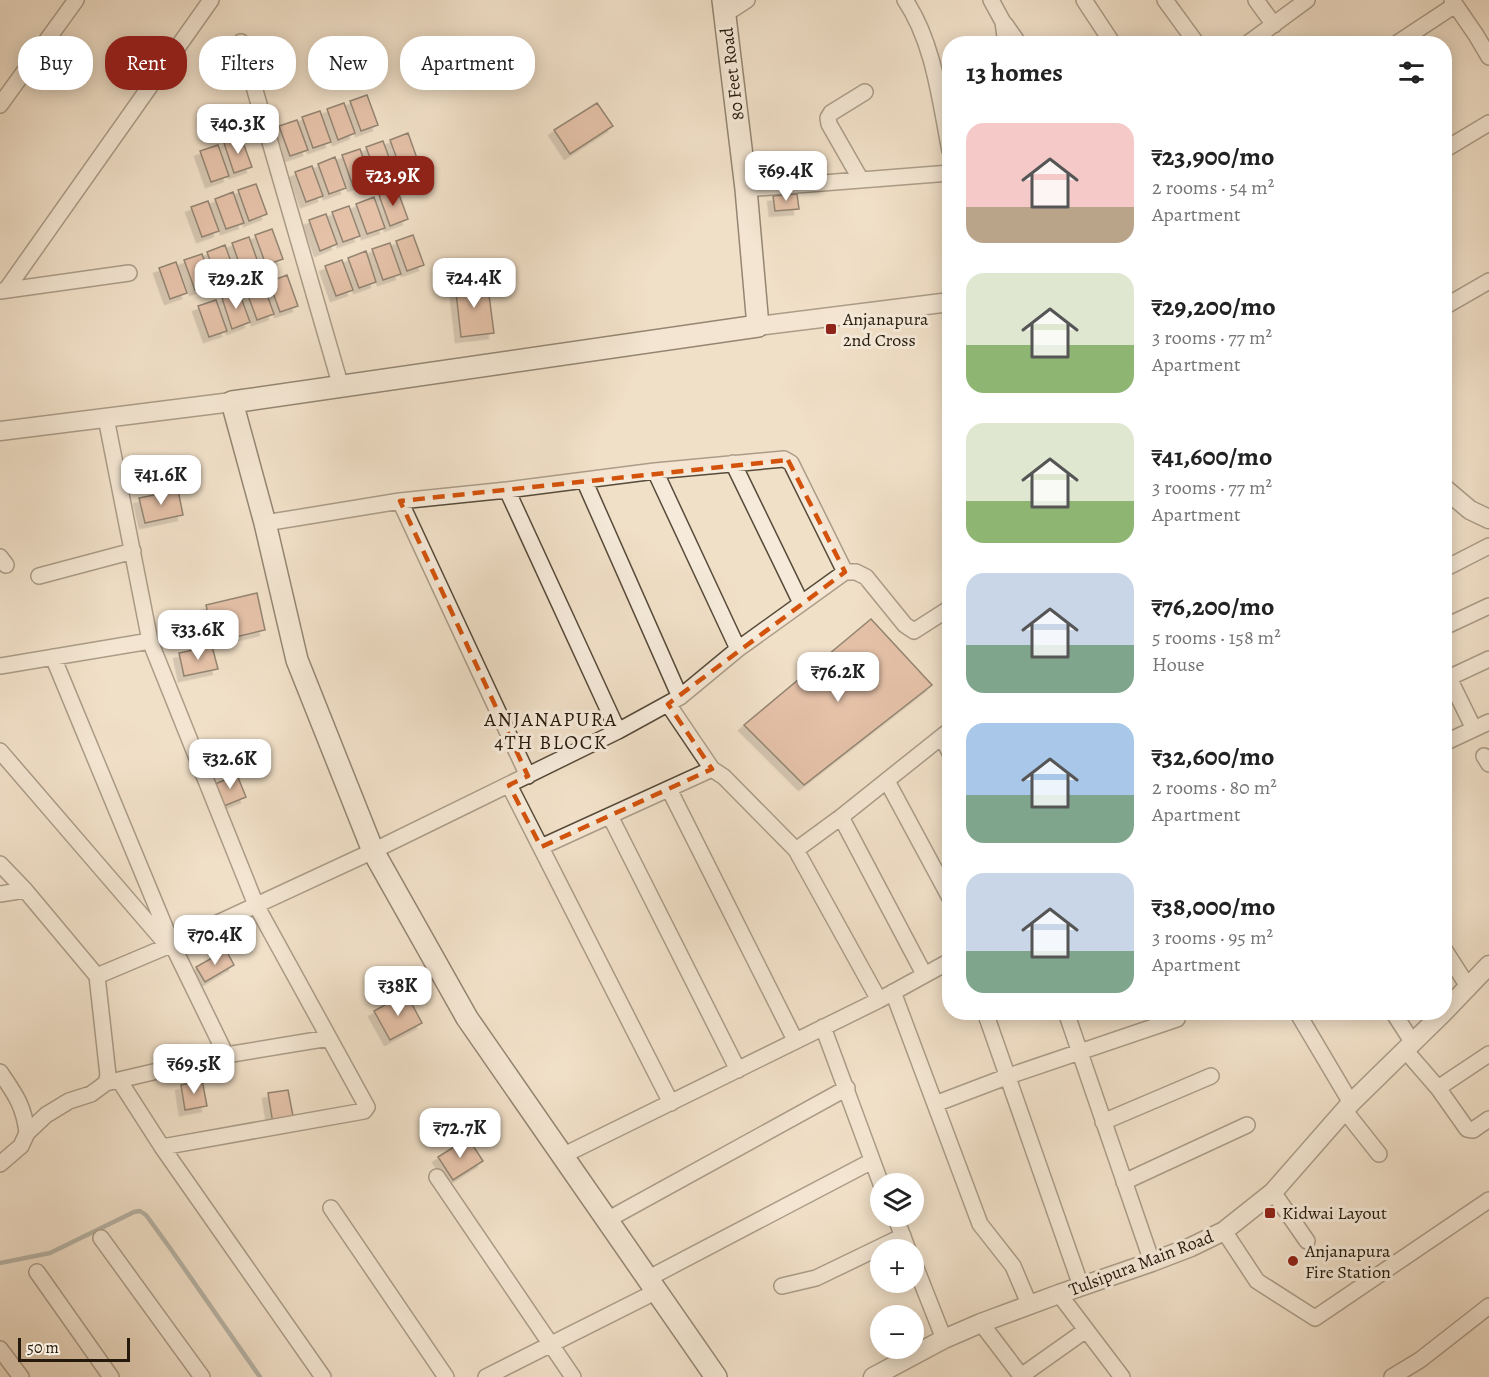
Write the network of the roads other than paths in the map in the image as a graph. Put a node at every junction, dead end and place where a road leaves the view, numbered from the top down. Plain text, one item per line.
1 (76, 0) edge
2 (211, 0) edge
3 (747, 0) edge
4 (905, 0) edge
5 (991, 0) edge
6 (1084, 0) edge
7 (1165, 0) edge
8 (1256, 0) edge
9 (1307, 0) edge
10 (1453, 2) edge
11 (724, 8) edge
12 (1003, 22) junction
13 (1274, 25) junction
14 (1005, 36) edge
15 (1013, 36) edge
16 (1108, 36) edge
17 (1191, 36) edge
18 (1258, 36) edge
19 (1407, 36) edge
20 (1489, 57) edge
21 (255, 90) edge
22 (865, 92) dead end
23 (0, 105) edge
24 (942, 112) edge
25 (1489, 123) edge
26 (1452, 145) edge
27 (942, 174) edge
28 (861, 180) junction
29 (746, 189) junction
30 (129, 273) dead end
31 (1489, 281) edge
32 (3, 290) edge
33 (1452, 302) edge
34 (942, 303) edge
35 (758, 326) junction
36 (341, 387) junction
37 (232, 402) junction
38 (106, 418) junction
39 (0, 431) edge
40 (733, 463) junction
41 (655, 471) junction
42 (584, 480) junction
43 (507, 490) junction
44 (1452, 495) edge
45 (400, 501) junction
46 (1489, 519) edge
47 (265, 523) junction
48 (1489, 546) edge
49 (133, 551) junction
50 (1452, 565) edge
51 (845, 572) junction
52 (39, 576) dead end
53 (801, 603) junction
54 (1489, 606) edge
55 (942, 613) edge
56 (1452, 623) edge
57 (150, 641) junction
58 (738, 649) junction
59 (53, 657) junction
60 (1489, 659) edge
61 (0, 666) edge
62 (1452, 677) edge
63 (1452, 688) edge
64 (674, 700) junction
65 (1489, 722) edge
66 (1474, 729) junction
67 (618, 731) junction
68 (942, 736) edge
69 (1452, 739) edge
70 (0, 751) edge
71 (712, 769) junction
72 (528, 776) junction
73 (887, 781) junction
74 (509, 785) junction
75 (669, 789) junction
76 (610, 816) junction
77 (841, 818) junction
78 (541, 847) junction
79 (796, 850) junction
80 (373, 851) junction
81 (0, 864) edge
82 (942, 883) edge
83 (25, 890) junction
84 (0, 894) edge
85 (256, 905) junction
86 (170, 945) junction
87 (1452, 961) edge
88 (942, 965) edge
89 (1489, 965) edge
90 (924, 974) junction
91 (97, 976) junction
92 (1469, 988) junction
93 (893, 992) junction
94 (879, 1000) junction
95 (1452, 1004) edge
96 (988, 1020) edge
97 (1069, 1020) edge
98 (1174, 1020) edge
99 (1301, 1020) edge
100 (1397, 1020) edge
101 (1436, 1020) edge
102 (823, 1027) junction
103 (329, 1038) junction
104 (795, 1040) junction
105 (1409, 1046) junction
106 (1079, 1052) junction
107 (1489, 1054) edge
108 (226, 1055) junction
109 (738, 1070) junction
110 (0, 1072) edge
111 (1211, 1076) dead end
112 (1006, 1077) junction
113 (112, 1082) junction
114 (847, 1088) junction
115 (1438, 1088) junction
116 (671, 1103) junction
117 (935, 1104) junction
118 (1348, 1107) junction
119 (1489, 1119) edge
120 (1103, 1122) junction
121 (1247, 1125) dead end
122 (27, 1133) junction
123 (162, 1147) junction
124 (1378, 1154) dead end
125 (562, 1156) junction
126 (872, 1161) junction
127 (0, 1164) edge
128 (877, 1173) edge
129 (437, 1178) dead end
130 (1124, 1182) junction
131 (1273, 1192) junction
132 (1489, 1200) edge
133 (331, 1208) dead end
134 (607, 1220) junction
135 (1224, 1231) junction
136 (101, 1238) dead end
137 (1307, 1241) dead end
138 (870, 1257) edge
139 (1152, 1262) junction
140 (37, 1272) dead end
141 (651, 1285) junction
142 (782, 1286) dead end
143 (1081, 1286) junction
144 (924, 1288) edge
145 (1059, 1294) junction
146 (1030, 1306) junction
147 (1489, 1306) edge
148 (981, 1323) junction
149 (1086, 1330) junction
150 (944, 1339) junction
151 (550, 1344) junction
152 (0, 1349) edge
153 (511, 1371) edge
154 (1021, 1376) edge
155 (21, 1377) edge
156 (111, 1377) edge
157 (202, 1377) edge
158 (323, 1377) edge
159 (446, 1377) edge
160 (486, 1377) edge
161 (573, 1377) edge
162 (716, 1377) edge
163 (873, 1377) edge
164 (1122, 1377) edge
165 (1392, 1377) edge

1 - 23 street
2 - 32 street
3 - 11 street
4 - 24 street
5 - 12 street
6 - 16 street
7 - 17 street
8 - 13 street
9 - 13 street
10 - 19 street
10 - 20 street
11 - 29 main road, 80 Feet Road
12 - 14 street
12 - 15 street
13 - 18 street
21 - 36 street
22 - 28 street
25 - 26 street
27 - 28 street
28 - 29 street
29 - 35 main road, 80 Feet Road
30 - 32 street
31 - 33 street
34 - 35 street
35 - 36 main road
36 - 37 main road
37 - 38 street
37 - 47 main road
38 - 39 street
38 - 49 street
40 - 41 street
40 - 51 street
40 - 53 street
41 - 42 street
41 - 58 street
42 - 43 street
42 - 64 street
43 - 45 street
43 - 67 street
44 - 46 street
45 - 47 street
45 - 72 street
47 - 80 main road
48 - 50 street
49 - 52 street
49 - 57 street
51 - 53 street
51 - 55 street
53 - 58 street
54 - 56 street
57 - 59 street
57 - 85 street
58 - 64 street
59 - 61 street
59 - 86 street
60 - 62 street
63 - 66 street
64 - 67 street
64 - 71 street
65 - 66 street
66 - 69 street
67 - 72 street
68 - 73 street
70 - 86 street
71 - 75 street
71 - 79 street
72 - 74 street
73 - 77 street
73 - 82 street
74 - 78 street
74 - 80 street
75 - 76 street
75 - 104 street
76 - 78 street
76 - 109 street
77 - 79 street
77 - 90 street
78 - 116 street
79 - 94 street
80 - 85 street
80 - 125 main road
81 - 83 street
83 - 84 street
83 - 91 street
85 - 86 street
85 - 103 street
86 - 91 street
86 - 108 street
87 - 92 street
88 - 90 street
89 - 92 street, Tulsipura Main Road
90 - 93 street
91 - 113 street
92 - 95 street, Tulsipura Main Road
93 - 94 street
93 - 117 street
94 - 102 street
96 - 112 street
97 - 106 street
98 - 106 street
99 - 118 street
100 - 105 street
101 - 105 street, Tulsipura Main Road
102 - 104 street
102 - 114 street
103 - 108 street
103 - 123 street
104 - 109 street
105 - 115 street
105 - 118 street, Tulsipura Main Road
106 - 112 street
106 - 120 street
107 - 115 street
108 - 113 street
109 - 116 street
110 - 122 street
111 - 120 street
112 - 117 street
112 - 143 street
113 - 122 street
113 - 123 street
114 - 126 street
114 - 134 street
115 - 119 street
116 - 125 street
117 - 146 street
118 - 124 street
118 - 131 street, Tulsipura Main Road
120 - 130 street
121 - 130 street
122 - 127 street
123 - 158 street
125 - 134 main road
126 - 128 street
126 - 141 street
129 - 151 street
130 - 139 street
131 - 135 street, Tulsipura Main Road
131 - 137 street
132 - 135 street
133 - 159 street
134 - 141 main road
135 - 139 street, Tulsipura Main Road
136 - 157 street
138 - 142 street
139 - 143 street, Tulsipura Main Road
140 - 156 street
141 - 151 street
141 - 162 main road
143 - 145 street, Tulsipura Main Road
144 - 150 street
145 - 146 street, Tulsipura Main Road
145 - 149 street
146 - 148 street, Tulsipura Main Road
147 - 165 street
148 - 150 street, Tulsipura Main Road
148 - 154 street
149 - 154 street
149 - 164 street
150 - 163 street, Tulsipura Main Road
151 - 153 street
151 - 161 street
152 - 155 street
153 - 160 street

